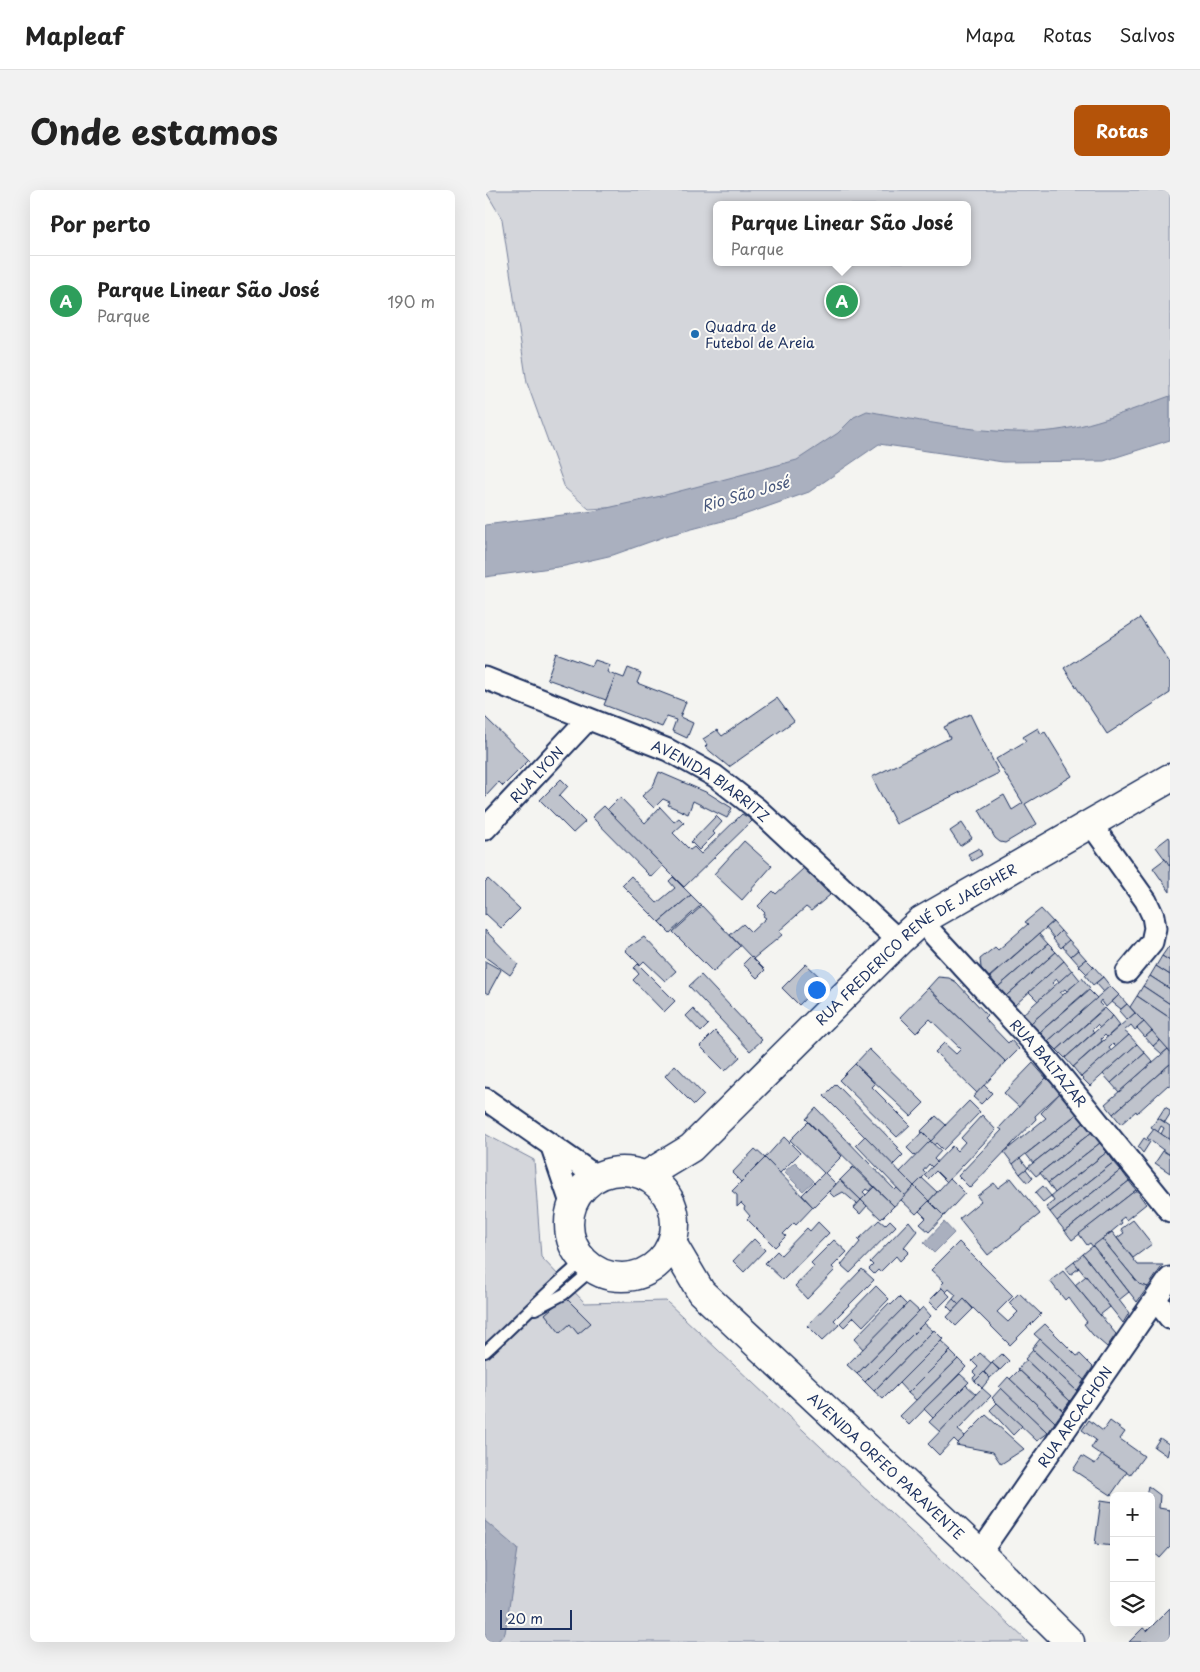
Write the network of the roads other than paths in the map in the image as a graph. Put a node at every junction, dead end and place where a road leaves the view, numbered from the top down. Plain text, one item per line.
1 (485, 678) edge
2 (587, 720) junction
3 (1170, 778) edge
4 (1091, 824) junction
5 (485, 829) edge
6 (921, 921) junction
7 (899, 940) junction
8 (1127, 972) dead end
9 (485, 1099) edge
10 (552, 1147) junction
11 (691, 1148) junction
12 (645, 1176) junction
13 (597, 1177) junction
14 (668, 1197) junction
15 (572, 1206) junction
16 (1170, 1211) edge
17 (671, 1243) junction
18 (589, 1264) junction
19 (643, 1272) junction
20 (1170, 1278) edge
21 (701, 1292) junction
22 (1156, 1300) junction
23 (1170, 1318) edge
24 (485, 1352) edge
25 (980, 1553) junction
26 (1070, 1642) edge

1 - 2 street, AVENIDA BIARRITZ
2 - 5 street, RUA LYON
2 - 7 street, AVENIDA BIARRITZ
3 - 4 main road, RUA FREDERICO RENÉ DE JAEGHER
4 - 6 main road, RUA FREDERICO RENÉ DE JAEGHER
4 - 8 street
6 - 7 main road, RUA FREDERICO RENÉ DE JAEGHER
6 - 16 street, RUA BALTAZAR
7 - 11 main road, RUA FREDERICO RENÉ DE JAEGHER
9 - 10 street
10 - 13 street
10 - 15 street
11 - 12 main road, RUA FREDERICO RENÉ DE JAEGHER
11 - 14 main road, RUA FREDERICO RENÉ DE JAEGHER
12 - 13 main road
12 - 14 main road
13 - 15 main road
14 - 17 main road
15 - 18 main road
17 - 19 main road
17 - 21 main road, AVENIDA ORFEO PARAVENTE
18 - 19 main road
18 - 24 lane
19 - 21 main road, AVENIDA ORFEO PARAVENTE
20 - 22 street, RUA ARCACHON
21 - 25 main road, AVENIDA ORFEO PARAVENTE
22 - 23 street
22 - 25 street, RUA ARCACHON
25 - 26 main road, AVENIDA ORFEO PARAVENTE

